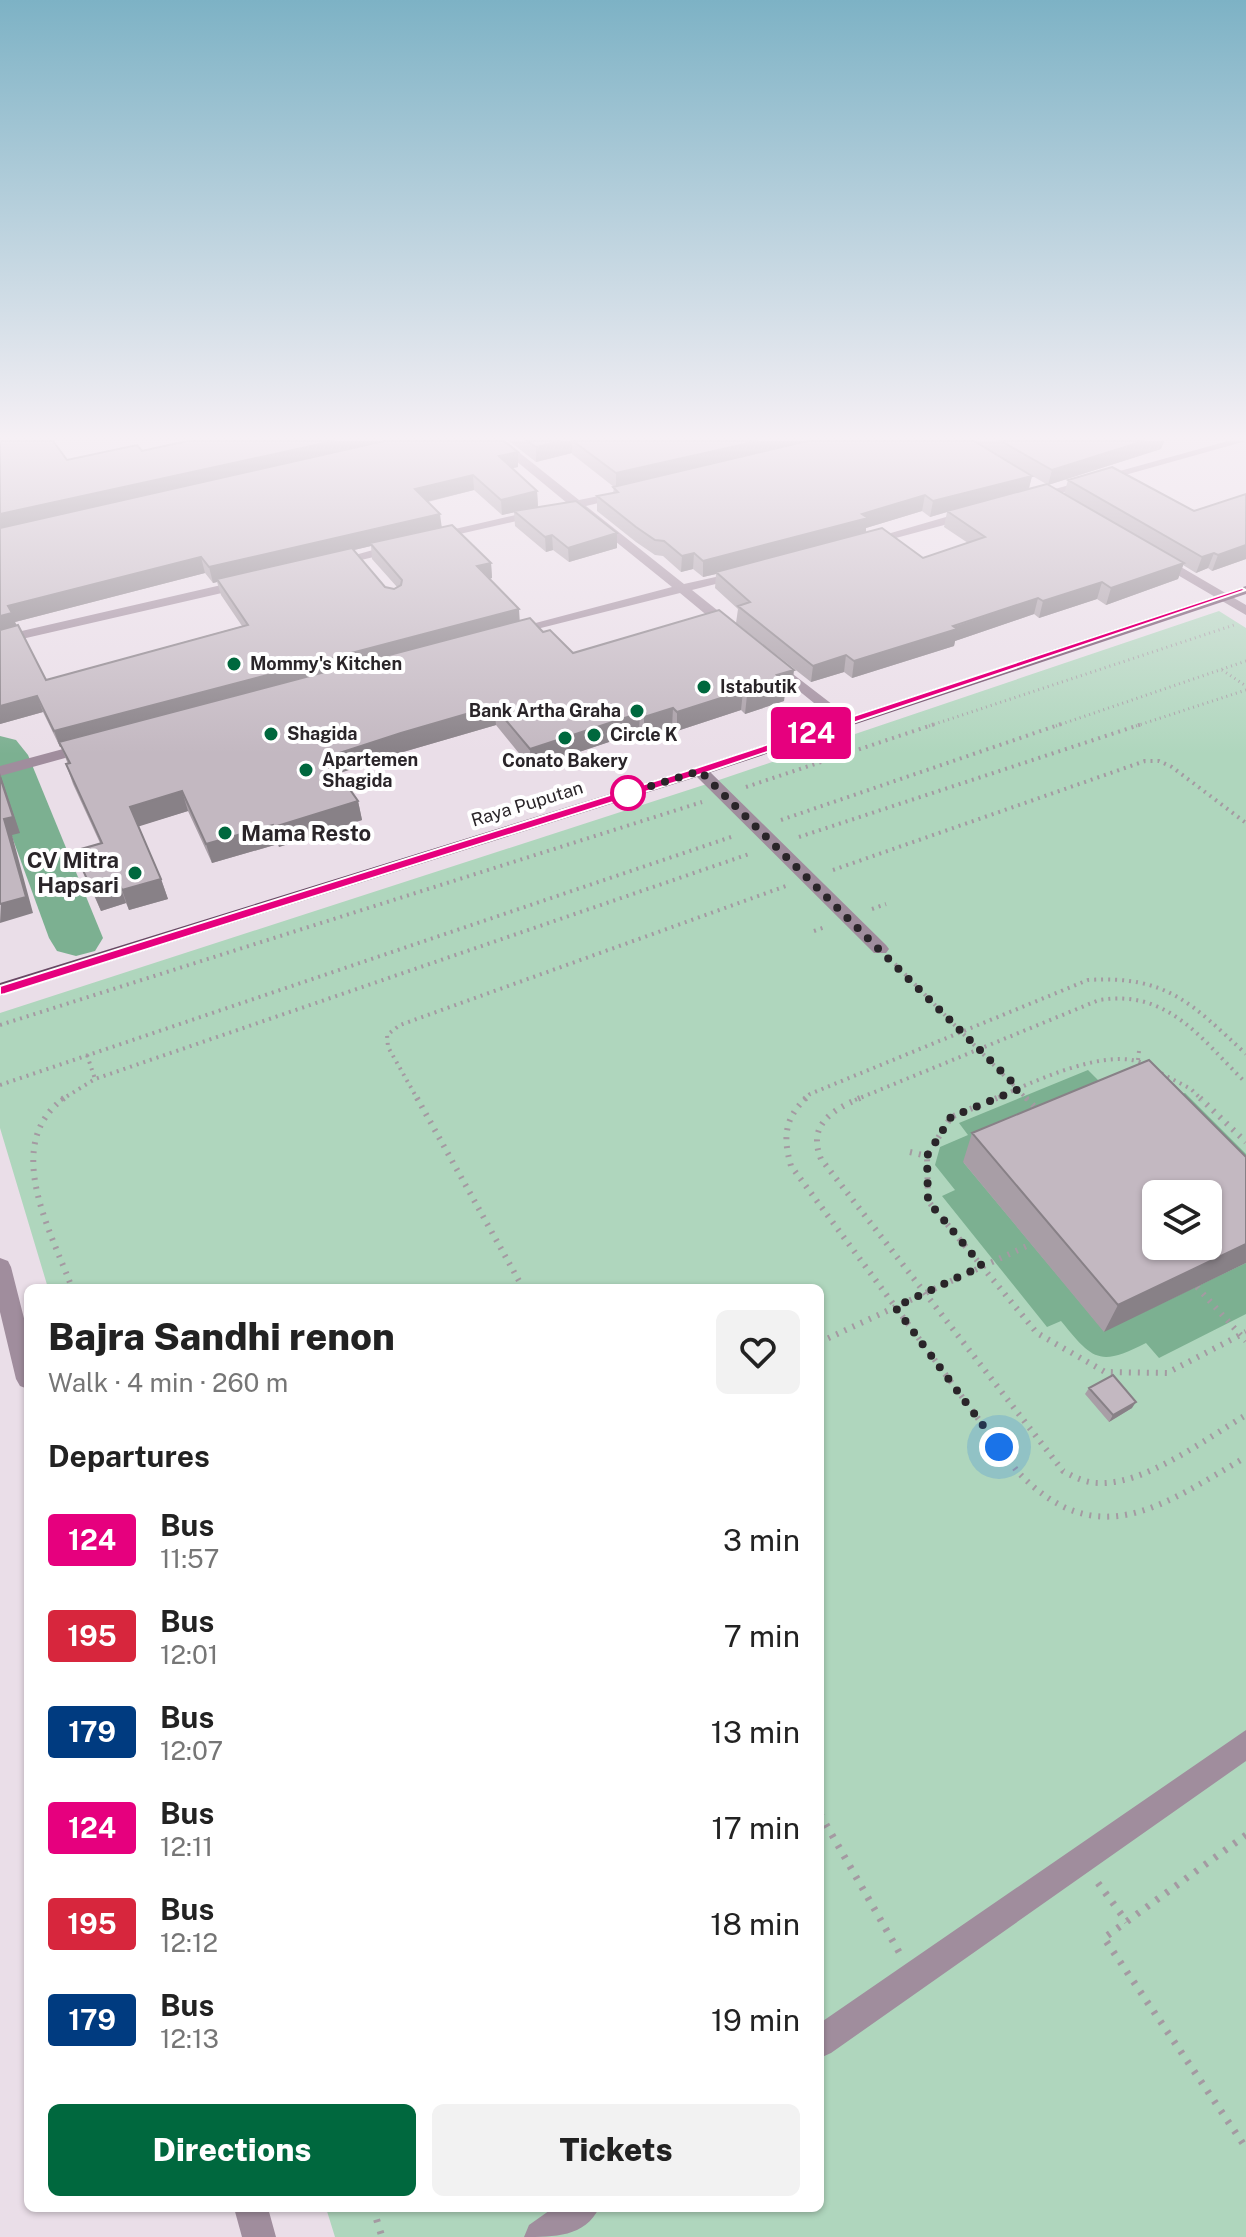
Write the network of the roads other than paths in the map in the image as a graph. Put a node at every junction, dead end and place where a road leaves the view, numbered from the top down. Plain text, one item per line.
1 (404, 545) edge
2 (630, 545) edge
3 (852, 545) edge
4 (846, 547) edge
5 (1146, 550) edge
6 (359, 556) junction
7 (329, 563) edge
8 (757, 570) edge
9 (374, 575) edge
10 (254, 581) edge
11 (682, 588) junction
12 (1246, 590) edge
13 (1223, 597) junction
14 (1246, 611) edge
15 (498, 637) edge
16 (743, 638) edge
17 (0, 640) edge
18 (756, 648) edge
19 (845, 721) junction
20 (107, 742) edge
21 (0, 771) edge
22 (700, 771) junction
23 (880, 949) road end
24 (0, 990) edge
25 (0, 1267) edge
26 (24, 1363) edge
27 (1246, 1744) edge
28 (824, 2039) edge
29 (252, 2212) edge
30 (576, 2212) edge
31 (259, 2237) edge
32 (541, 2237) edge

1 - 6 street
2 - 11 street
3 - 4 street
5 - 13 street
6 - 7 street
6 - 9 street
8 - 11 street
10 - 17 street
11 - 15 street
11 - 16 street
12 - 13 main road, Raya Puputan
13 - 14 street
13 - 19 main road, Raya Puputan
18 - 19 street
19 - 22 main road, Raya Puputan
20 - 21 street
22 - 23 street
22 - 24 main road, Raya Puputan
25 - 26 street
27 - 28 street
29 - 31 street
30 - 32 street

